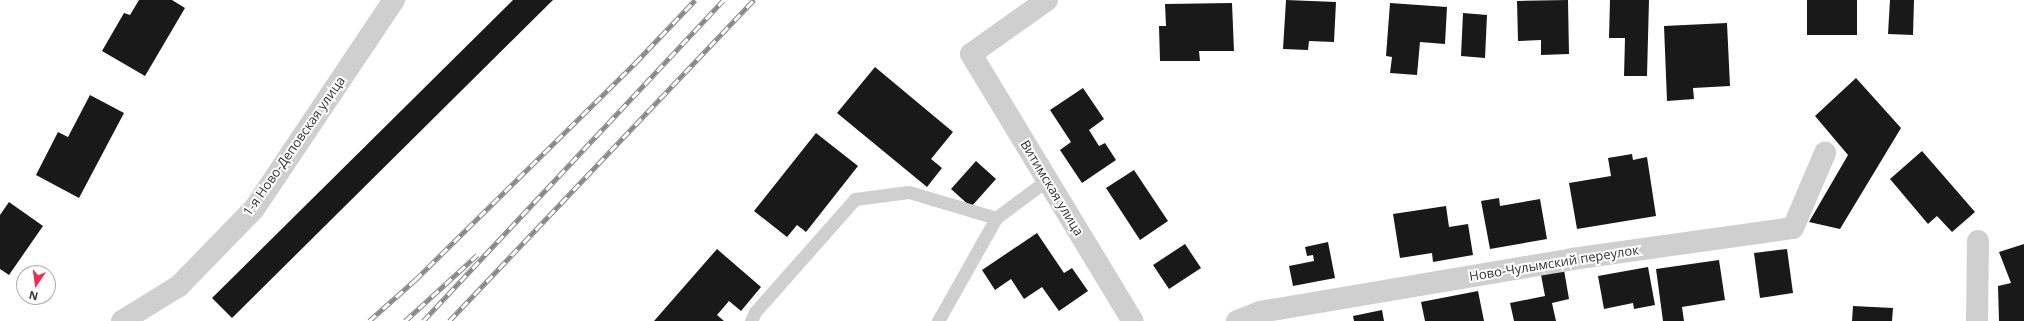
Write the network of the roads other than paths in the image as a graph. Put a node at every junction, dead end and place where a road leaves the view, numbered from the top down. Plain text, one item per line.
1 (394, 0) edge
2 (1047, 0) edge
3 (1825, 153) dead end
4 (1047, 180) junction
5 (996, 218) junction
6 (1978, 241) dead end
7 (122, 321) edge
8 (751, 321) edge
9 (938, 321) edge
10 (1133, 321) edge
11 (1238, 321) edge
12 (1977, 321) edge

1 - 7 street, 1-я Ново-Деповская улица
2 - 4 street, Витимская улица
3 - 11 street, Ново-Чулымский переулок
4 - 5 lane
4 - 10 street, Витимская улица
5 - 8 lane
5 - 9 lane
6 - 12 street

